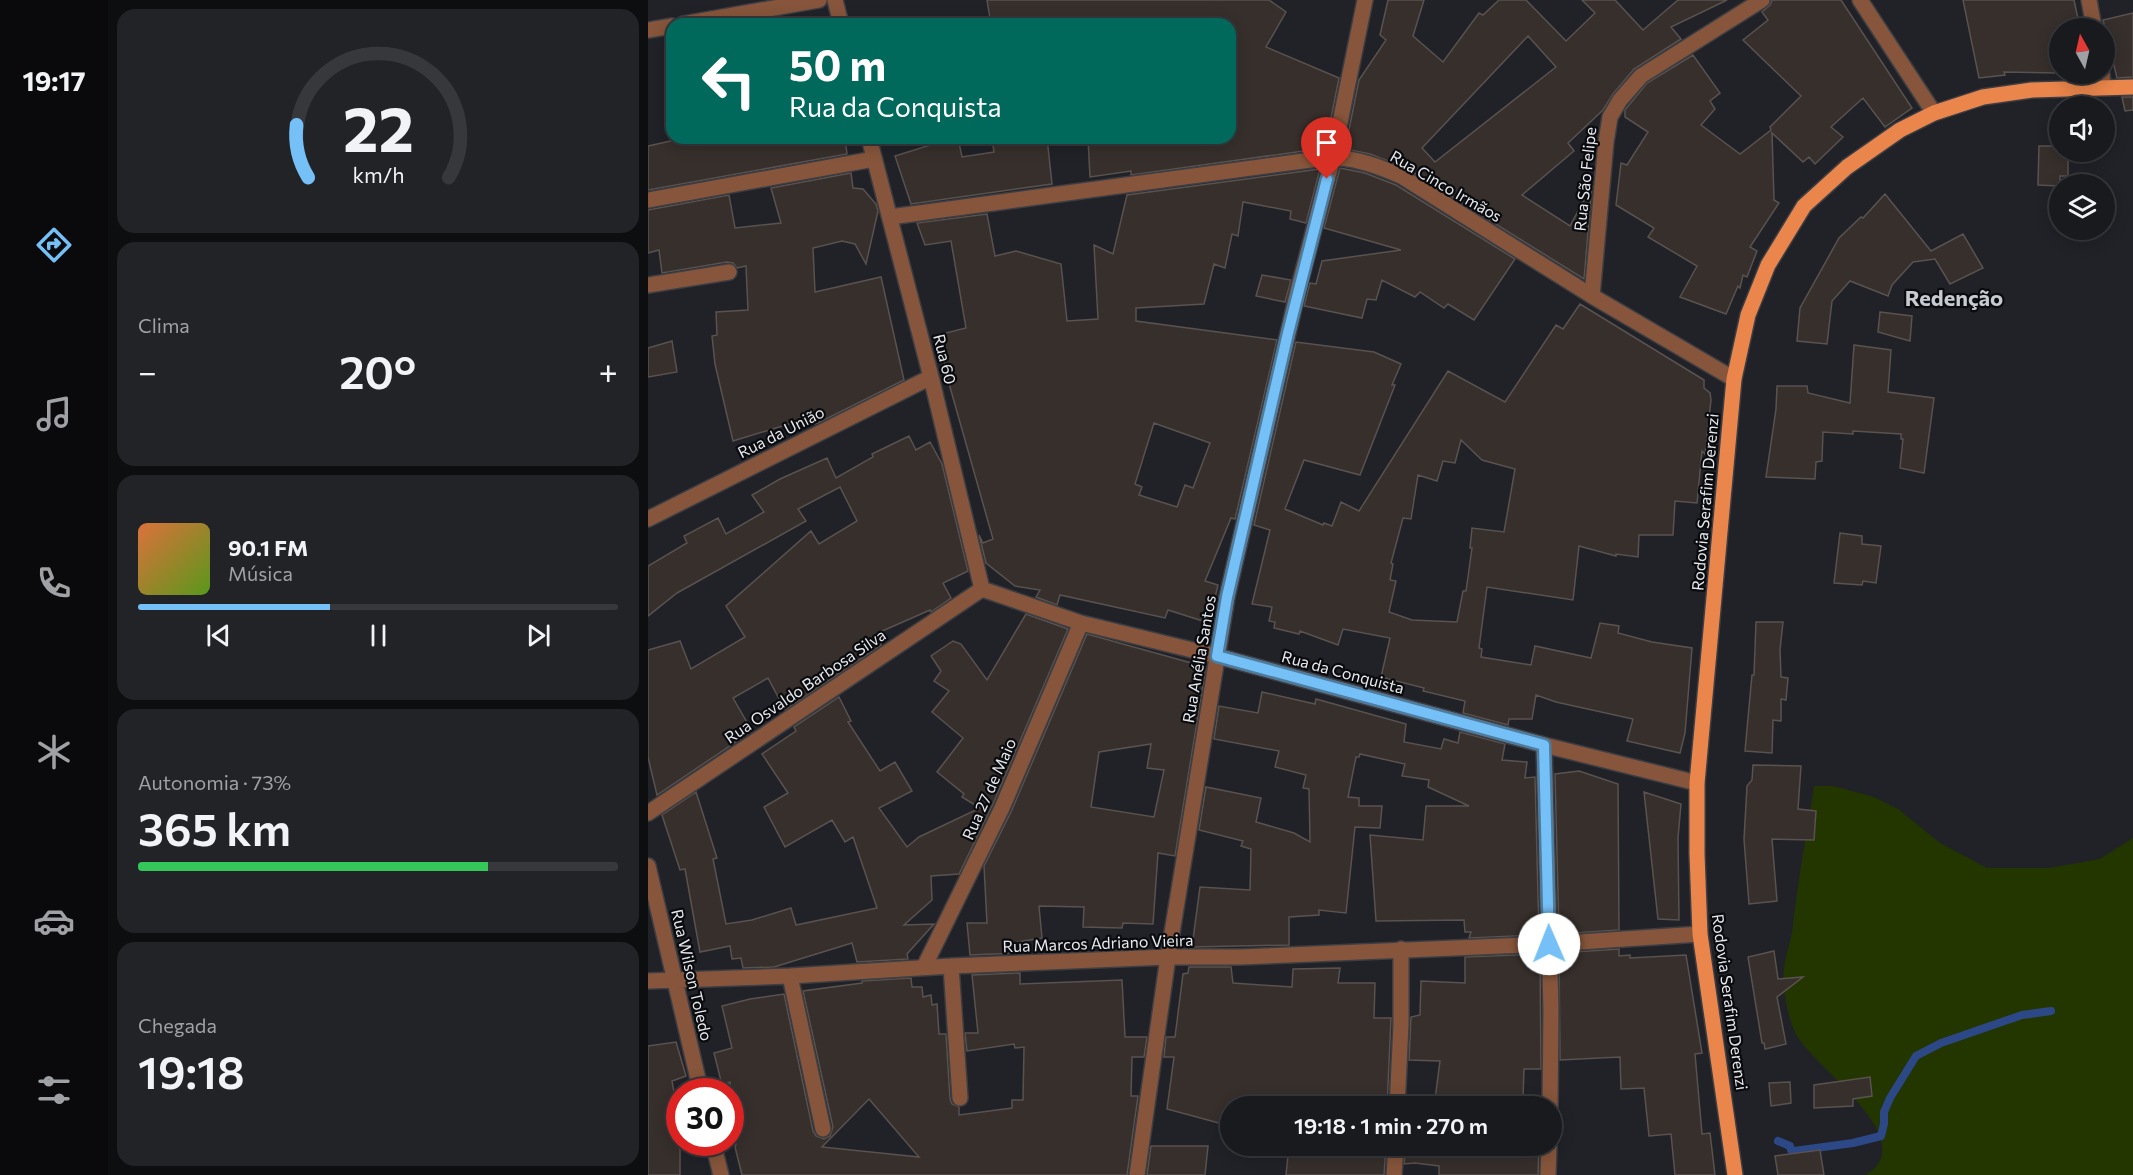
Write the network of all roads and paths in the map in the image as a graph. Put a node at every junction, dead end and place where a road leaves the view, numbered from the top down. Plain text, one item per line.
1 (819, 0) edge
2 (835, 0) edge
3 (1365, 0) edge
4 (1762, 0) edge
5 (1860, 0) edge
6 (2089, 0) edge
7 (648, 17) edge
8 (717, 18) edge
9 (840, 18) edge
10 (2092, 18) edge
11 (666, 25) edge
12 (666, 27) edge
13 (648, 30) edge
14 (2115, 83) edge
15 (2074, 84) edge
16 (2133, 87) edge
17 (1934, 113) junction
18 (870, 144) edge
19 (1333, 157) junction
20 (874, 159) junction
21 (648, 200) edge
22 (890, 217) junction
23 (729, 272) dead end
24 (648, 285) edge
25 (1592, 296) junction
26 (931, 377) junction
27 (1734, 379) junction
28 (648, 519) edge
29 (982, 590) junction
30 (1081, 623) junction
31 (1217, 656) junction
32 (1544, 745) junction
33 (1698, 783) junction
34 (648, 813) edge
35 (648, 866) edge
36 (1700, 934) junction
37 (1549, 944) junction
38 (1401, 949) junction
39 (1168, 957) junction
40 (951, 966) junction
41 (924, 967) junction
42 (790, 976) junction
43 (675, 980) junction
44 (648, 981) edge
45 (699, 1078) edge
46 (1398, 1096) edge
47 (1550, 1096) edge
48 (960, 1098) dead end
49 (822, 1129) dead end
50 (716, 1156) edge
51 (1395, 1156) edge
52 (1549, 1156) edge
53 (721, 1175) edge
54 (1137, 1175) edge
55 (1394, 1175) edge
56 (1548, 1175) edge
57 (1735, 1175) edge

1 - 8 street
2 - 9 street
3 - 19 street, Rua Anélia Santos
4 - 25 street, Rua São Felipe
5 - 17 street
6 - 10 street
7 - 11 street
12 - 13 street
14 - 16 main road, Rodovia Serafim Derenzi
15 - 17 main road, Rodovia Serafim Derenzi
17 - 27 main road, Rodovia Serafim Derenzi
18 - 20 street, Rua 60
19 - 22 street, Rua Cinco Irmãos
19 - 25 street, Rua Cinco Irmãos
19 - 31 street, Rua Anélia Santos
20 - 21 street
20 - 22 street, Rua 60
22 - 26 street, Rua 60
23 - 24 street
25 - 27 street, Rua Cinco Irmãos
26 - 28 street, Rua da União
26 - 29 street, Rua 60
27 - 33 main road, Rodovia Serafim Derenzi
29 - 30 street, Rua da Conquista
29 - 34 street, Rua Osvaldo Barbosa Silva
30 - 31 street, Rua da Conquista
30 - 41 street, Rua 27 de Maio
31 - 32 street, Rua da Conquista
31 - 39 street, Rua Anélia Santos
32 - 33 street, Rua da Conquista
32 - 37 street
33 - 36 main road, Rodovia Serafim Derenzi
35 - 43 street, Rua Wilson Toledo
36 - 37 street, Rua Marcos Adriano Vieira
36 - 57 main road, Rodovia Serafim Derenzi
37 - 38 street, Rua Marcos Adriano Vieira
37 - 47 street
38 - 39 street, Rua Marcos Adriano Vieira
38 - 46 street
39 - 40 street, Rua Marcos Adriano Vieira
39 - 54 street, Rua Anélia Santos
40 - 41 street, Rua Marcos Adriano Vieira
40 - 48 street
41 - 42 street, Rua Marcos Adriano Vieira
42 - 43 street, Rua Marcos Adriano Vieira
42 - 49 street
43 - 44 street, Rua Marcos Adriano Vieira
43 - 45 street, Rua Wilson Toledo
50 - 53 street
51 - 55 street
52 - 56 street

